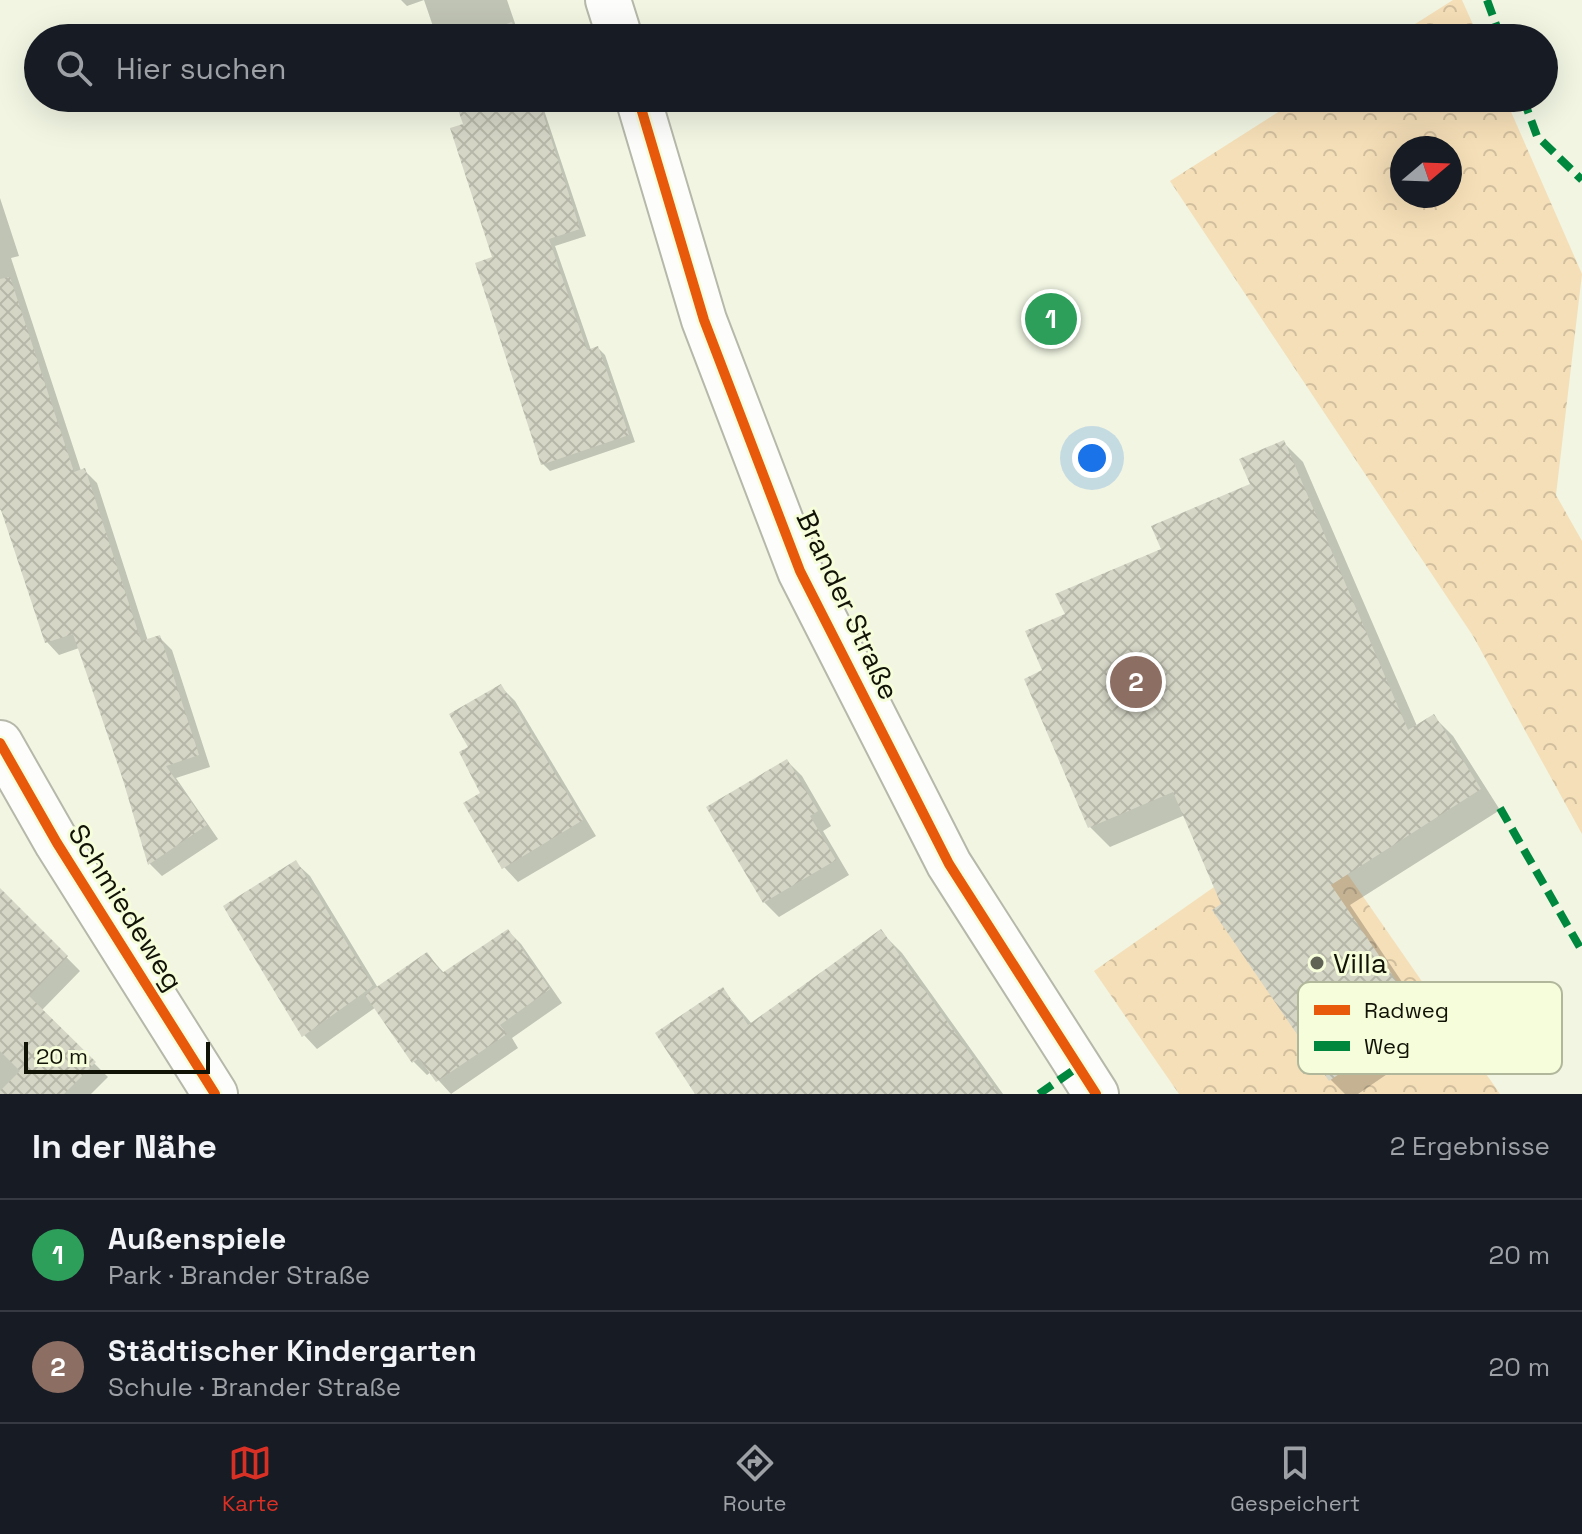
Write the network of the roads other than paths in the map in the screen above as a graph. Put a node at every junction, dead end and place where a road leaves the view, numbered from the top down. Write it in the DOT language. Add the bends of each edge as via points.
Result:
graph roads {
  1 [pos="608,0"];
  2 [pos="616,24"];
  3 [pos="642,112"];
  4 [pos="0,743"];
  5 [pos="211,1092"];
  6 [pos="1096,1094"];
  1 -- 2 [label="street"];
  3 -- 6 [label="street, Brander Straße" via="704,320 800,571 949,864"];
  4 -- 5 [label="street, Schmiedeweg"];
}
